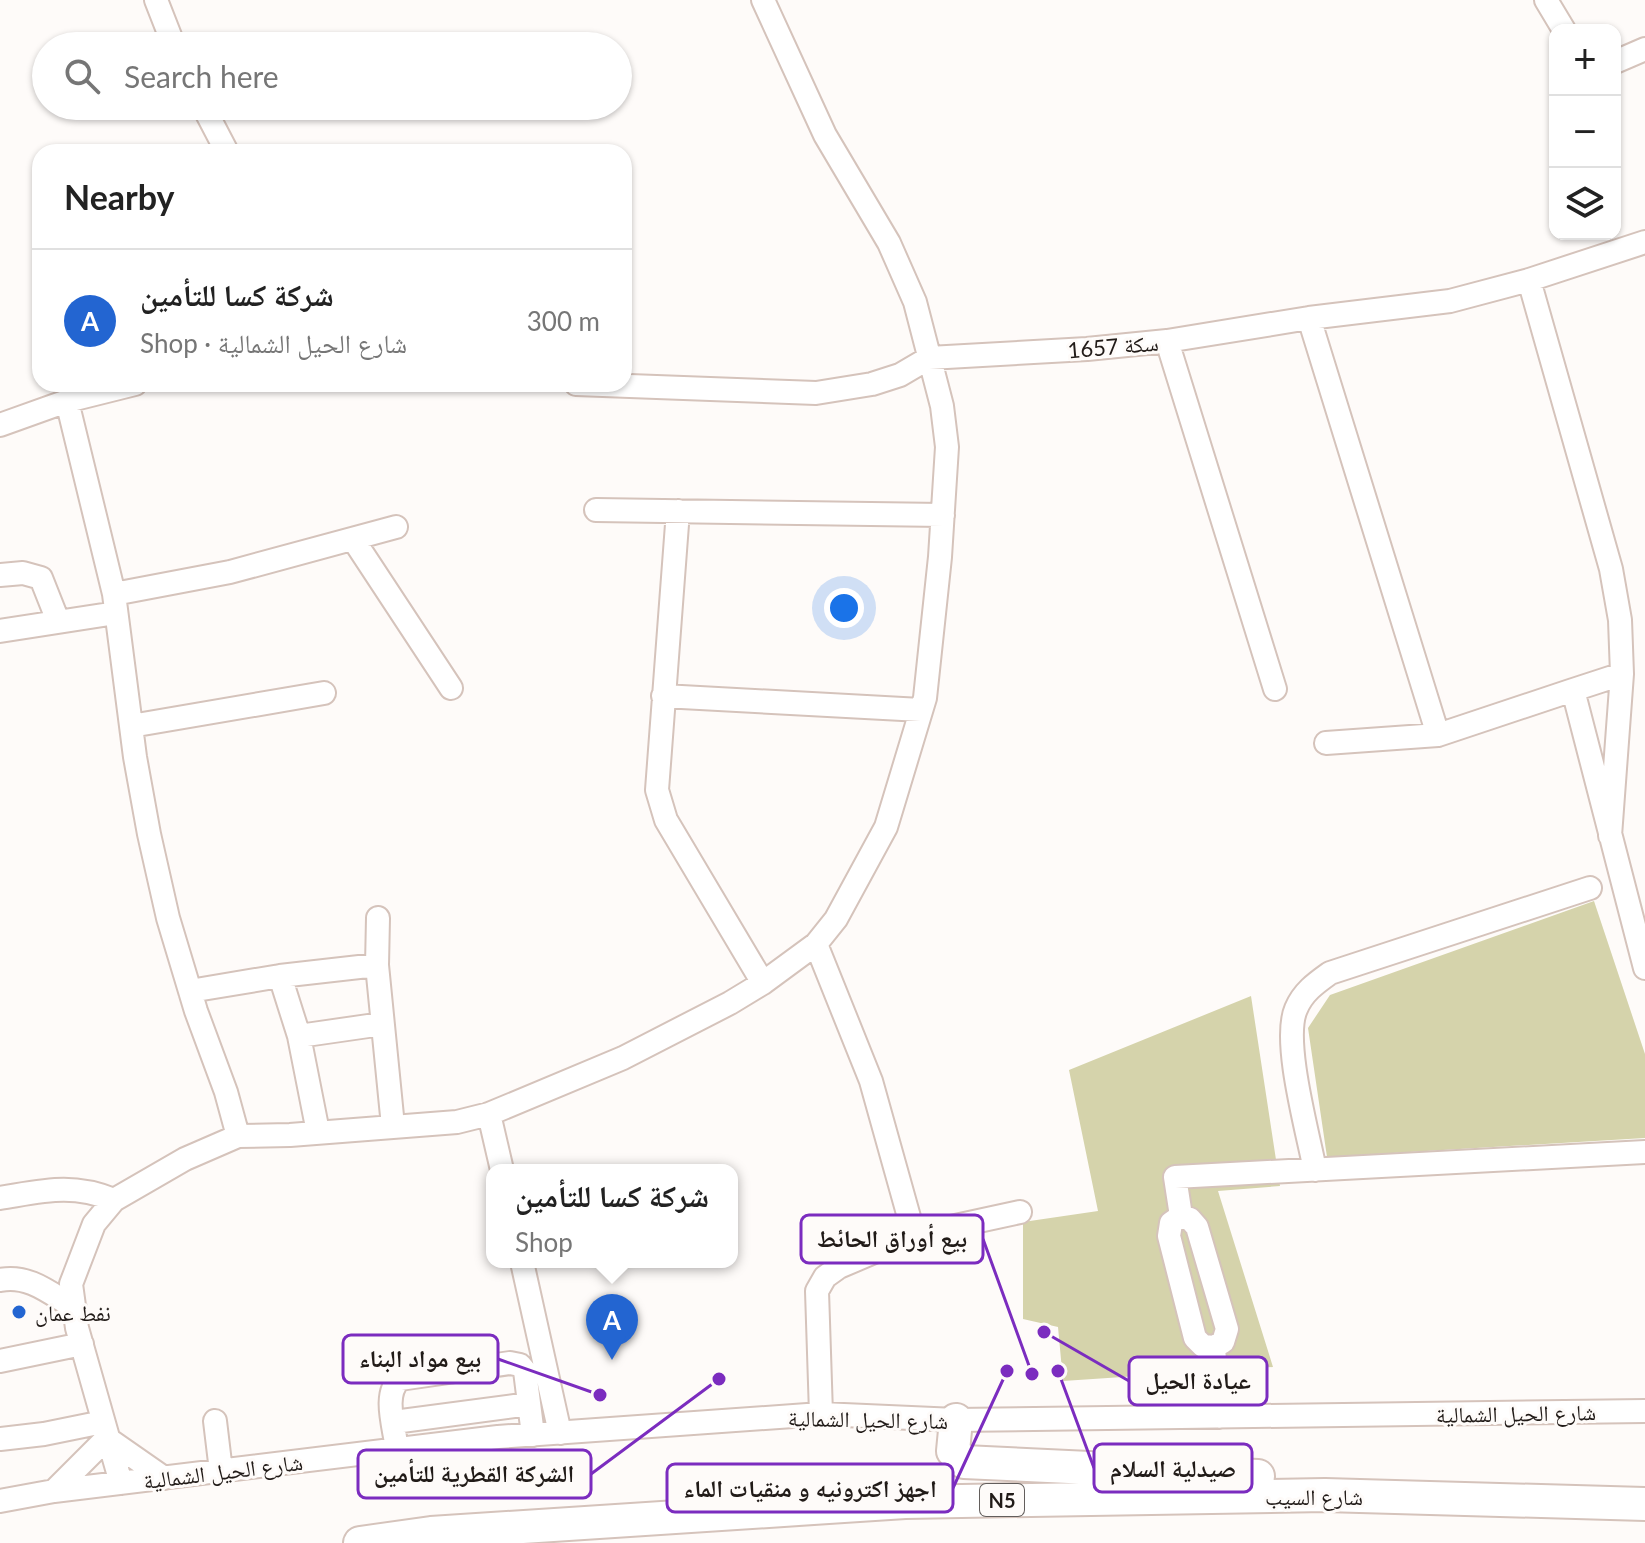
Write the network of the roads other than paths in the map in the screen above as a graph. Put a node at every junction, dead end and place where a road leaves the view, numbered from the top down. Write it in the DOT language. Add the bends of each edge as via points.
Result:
graph roads {
  1 [pos="156,0"];
  2 [pos="763,0"];
  3 [pos="1546,0"];
  4 [pos="1560,24"];
  5 [pos="169,32"];
  6 [pos="1645,49"];
  7 [pos="1621,59"];
  8 [pos="210,120"];
  9 [pos="223,144"];
  10 [pos="1645,242"];
  11 [pos="1529,280"];
  12 [pos="1309,318"];
  13 [pos="1167,341"];
  14 [pos="929,358"];
  15 [pos="632,386"];
  16 [pos="103,392"];
  17 [pos="67,401"];
  18 [pos="0,425"];
  19 [pos="596,510"];
  20 [pos="678,511"];
  21 [pos="943,515"];
  22 [pos="396,527"];
  23 [pos="353,539"];
  24 [pos="0,575"];
  25 [pos="115,604"];
  26 [pos="58,621"];
  27 [pos="0,631"];
  28 [pos="1622,674"];
  29 [pos="451,688"];
  30 [pos="1275,689"];
  31 [pos="1573,690"];
  32 [pos="324,693"];
  33 [pos="663,696"];
  34 [pos="921,710"];
  35 [pos="131,726"];
  36 [pos="1438,735"];
  37 [pos="1326,743"];
  38 [pos="1610,836"];
  39 [pos="1590,888"];
  40 [pos="378,918"];
  41 [pos="816,944"];
  42 [pos="377,965"];
  43 [pos="1645,968"];
  44 [pos="280,976"];
  45 [pos="763,983"];
  46 [pos="190,991"];
  47 [pos="382,1024"];
  48 [pos="299,1036"];
  49 [pos="489,1114"];
  50 [pos="393,1126"];
  51 [pos="318,1132"];
  52 [pos="238,1136"];
  53 [pos="1645,1152"];
  54 [pos="501,1164"];
  55 [pos="1315,1170"];
  56 [pos="0,1198"];
  57 [pos="114,1200"];
  58 [pos="1020,1212"];
  59 [pos="1181,1216"];
  60 [pos="914,1235"];
  61 [pos="523,1268"];
  62 [pos="0,1280"];
  63 [pos="75,1308"];
  64 [pos="82,1344"];
  65 [pos="1214,1347"];
  66 [pos="0,1361"];
  67 [pos="529,1404"];
  68 [pos="1645,1411"];
  69 [pos="821,1414"];
  70 [pos="1219,1417"];
  71 [pos="956,1420"];
  72 [pos="215,1421"];
  73 [pos="394,1422"];
  74 [pos="105,1430"];
  75 [pos="560,1433"];
  76 [pos="533,1435"];
  77 [pos="0,1439"];
  78 [pos="397,1450"];
  79 [pos="221,1471"];
  80 [pos="164,1478"];
  81 [pos="114,1484"];
  82 [pos="54,1491"];
  83 [pos="1645,1491"];
  84 [pos="0,1501"];
  85 [pos="1645,1504"];
  86 [pos="360,1543"];
  1 -- 5 [label="street"];
  2 -- 14 [label="street" via="825,135 889,243 915,302"];
  3 -- 4 [label="street"];
  6 -- 7 [label="street"];
  8 -- 9 [label="street"];
  10 -- 11 [label="street, سكة 1657"];
  11 -- 12 [label="street, سكة 1657" via="1450,301"];
  11 -- 28 [label="street" via="1611,569"];
  12 -- 13 [label="street, سكة 1657"];
  12 -- 36 [label="street"];
  13 -- 14 [label="street, سكة 1657"];
  13 -- 30 [label="street"];
  14 -- 15 [label="street, سكة 1657" via="872,384 816,393"];
  14 -- 21 [label="street" via="947,447"];
  16 -- 17 [label="street"];
  17 -- 18 [label="street"];
  17 -- 25 [label="street"];
  19 -- 20 [label="street"];
  20 -- 21 [label="street"];
  20 -- 33 [label="street"];
  21 -- 34 [label="street"];
  22 -- 23 [label="street"];
  23 -- 25 [label="street"];
  23 -- 29 [label="street"];
  24 -- 26 [label="street" via="41,578"];
  25 -- 26 [label="street"];
  25 -- 35 [label="street"];
  26 -- 27 [label="street"];
  28 -- 31 [label="street"];
  28 -- 38 [label="street"];
  31 -- 36 [label="street"];
  31 -- 38 [label="street"];
  32 -- 35 [label="street"];
  33 -- 34 [label="street"];
  33 -- 45 [label="street" via="657,790 666,820"];
  34 -- 41 [label="street" via="886,827 836,919"];
  35 -- 46 [label="street" via="149,834"];
  36 -- 37 [label="street"];
  38 -- 43 [label="street"];
  39 -- 55 [label="street" via="1330,973 1310,988 1295,1010 1291,1039"];
  40 -- 42 [label="street"];
  41 -- 45 [label="street"];
  41 -- 60 [label="street" via="871,1081"];
  42 -- 44 [label="street"];
  42 -- 47 [label="street"];
  44 -- 46 [label="street"];
  44 -- 48 [label="street"];
  45 -- 49 [label="street" via="623,1058"];
  46 -- 52 [label="street"];
  47 -- 48 [label="street"];
  47 -- 50 [label="street"];
  48 -- 51 [label="street"];
  49 -- 50 [label="street"];
  49 -- 54 [label="street"];
  50 -- 51 [label="street"];
  51 -- 52 [label="street"];
  52 -- 57 [label="street"];
  53 -- 55 [label="street"];
  55 -- 59 [label="street" via="1175,1177"];
  56 -- 57 [label="street" via="66,1188"];
  57 -- 63 [label="street" via="94,1224 71,1284"];
  58 -- 60 [label="street"];
  59 -- 65 [label="street" via="1197,1227 1227,1329 1223,1342"];
  59 -- 65 [label="street" via="1171,1223 1169,1236 1195,1338"];
  60 -- 69 [label="street" via="839,1267 817,1291"];
  61 -- 75 [label="street"];
  62 -- 63 [label="street" via="31,1282"];
  63 -- 64 [label="street"];
  64 -- 66 [label="street"];
  64 -- 74 [label="street"];
  65 -- 70 [label="street"];
  67 -- 73 [label="street"];
  67 -- 73 [label="street" via="525,1371 510,1363 400,1379 390,1395"];
  67 -- 76 [label="street"];
  68 -- 70 [label="street, شارع الحيل الشمالية"];
  69 -- 71 [label="street, شارع الحيل الشمالية"];
  69 -- 75 [label="street, شارع الحيل الشمالية"];
  70 -- 71 [label="street, شارع الحيل الشمالية"];
  71 -- 83 [label="highway" via="953,1451 964,1462"];
  72 -- 79 [label="street"];
  73 -- 78 [label="street"];
  74 -- 77 [label="street"];
  74 -- 80 [label="street"];
  74 -- 81 [label="street" via="115,1454"];
  74 -- 82 [label="street"];
  75 -- 76 [label="street, شارع الحيل الشمالية"];
  76 -- 78 [label="street, شارع الحيل الشمالية"];
  78 -- 79 [label="street, شارع الحيل الشمالية"];
  79 -- 80 [label="street, شارع الحيل الشمالية"];
  80 -- 81 [label="street, شارع الحيل الشمالية"];
  81 -- 82 [label="street, شارع الحيل الشمالية"];
  82 -- 84 [label="street, شارع الحيل الشمالية"];
  85 -- 86 [label="highway, شارع السيب / N5" via="1325,1495 905,1502 431,1533"];
}
